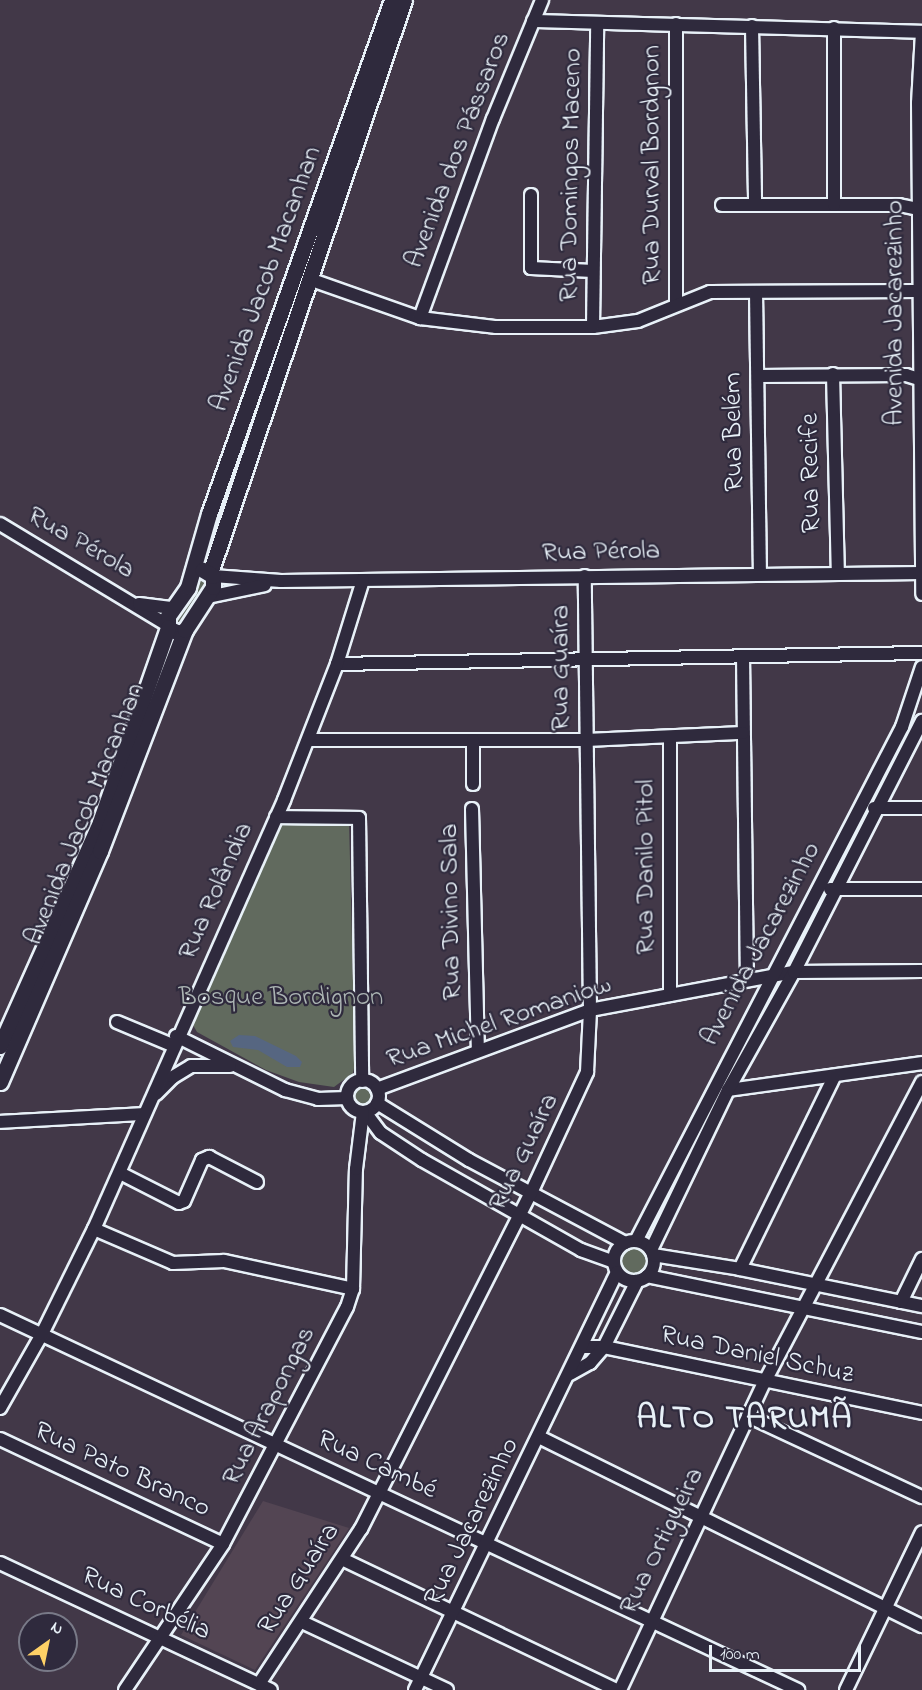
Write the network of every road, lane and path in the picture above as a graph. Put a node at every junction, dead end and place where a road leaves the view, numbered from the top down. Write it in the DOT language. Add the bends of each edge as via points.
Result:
graph roads {
  1 [pos="392,0"];
  2 [pos="404,0"];
  3 [pos="542,0"];
  4 [pos="533,21"];
  5 [pos="597,24"];
  6 [pos="676,24"];
  7 [pos="752,26"];
  8 [pos="834,28"];
  9 [pos="922,32"];
  10 [pos="531,195"];
  11 [pos="920,202"];
  12 [pos="722,205"];
  13 [pos="755,205"];
  14 [pos="834,205"];
  15 [pos="593,271"];
  16 [pos="309,279"];
  17 [pos="918,291"];
  18 [pos="756,292"];
  19 [pos="676,305"];
  20 [pos="420,318"];
  21 [pos="593,327"];
  22 [pos="921,373"];
  23 [pos="833,374"];
  24 [pos="758,376"];
  25 [pos="0,524"];
  26 [pos="760,572"];
  27 [pos="838,572"];
  28 [pos="922,573"];
  29 [pos="211,575"];
  30 [pos="191,576"];
  31 [pos="585,576"];
  32 [pos="363,580"];
  33 [pos="281,581"];
  34 [pos="922,594"];
  35 [pos="208,597"];
  36 [pos="138,604"];
  37 [pos="171,608"];
  38 [pos="167,626"];
  39 [pos="185,630"];
  40 [pos="922,653"];
  41 [pos="743,656"];
  42 [pos="585,660"];
  43 [pos="337,664"];
  44 [pos="922,667"];
  45 [pos="902,727"];
  46 [pos="921,728"];
  47 [pos="742,733"];
  48 [pos="670,738"];
  49 [pos="308,740"];
  50 [pos="473,740"];
  51 [pos="586,740"];
  52 [pos="473,784"];
  53 [pos="861,805"];
  54 [pos="922,808"];
  55 [pos="472,809"];
  56 [pos="879,809"];
  57 [pos="276,817"];
  58 [pos="817,888"];
  59 [pos="836,889"];
  60 [pos="922,889"];
  61 [pos="922,971"];
  62 [pos="794,972"];
  63 [pos="772,976"];
  64 [pos="747,980"];
  65 [pos="670,995"];
  66 [pos="590,1010"];
  67 [pos="117,1022"];
  68 [pos="174,1041"];
  69 [pos="0,1046"];
  70 [pos="478,1049"];
  71 [pos="922,1063"];
  72 [pos="234,1066"];
  73 [pos="834,1077"];
  74 [pos="362,1081"];
  75 [pos="922,1082"];
  76 [pos="0,1083"];
  77 [pos="377,1089"];
  78 [pos="728,1090"];
  79 [pos="347,1098"];
  80 [pos="150,1101"];
  81 [pos="378,1103"];
  82 [pos="364,1112"];
  83 [pos="144,1114"];
  84 [pos="0,1122"];
  85 [pos="120,1173"];
  86 [pos="257,1182"];
  87 [pos="530,1195"];
  88 [pos="519,1216"];
  89 [pos="94,1229"];
  90 [pos="631,1242"];
  91 [pos="652,1253"];
  92 [pos="922,1259"];
  93 [pos="615,1267"];
  94 [pos="740,1269"];
  95 [pos="642,1279"];
  96 [pos="815,1285"];
  97 [pos="353,1289"];
  98 [pos="901,1302"];
  99 [pos="922,1306"];
  100 [pos="804,1308"];
  101 [pos="0,1315"];
  102 [pos="922,1332"];
  103 [pos="42,1334"];
  104 [pos="582,1347"];
  105 [pos="604,1347"];
  106 [pos="570,1374"];
  107 [pos="764,1383"];
  108 [pos="0,1408"];
  109 [pos="922,1413"];
  110 [pos="748,1416"];
  111 [pos="539,1437"];
  112 [pos="0,1439"];
  113 [pos="276,1444"];
  114 [pos="381,1492"];
  115 [pos="922,1497"];
  116 [pos="702,1518"];
  117 [pos="922,1532"];
  118 [pos="486,1543"];
  119 [pos="223,1544"];
  120 [pos="342,1559"];
  121 [pos="0,1563"];
  122 [pos="885,1609"];
  123 [pos="454,1614"];
  124 [pos="302,1622"];
  125 [pos="649,1622"];
  126 [pos="922,1626"];
  127 [pos="160,1637"];
  128 [pos="422,1678"];
  129 [pos="259,1684"];
  130 [pos="125,1690"];
  131 [pos="271,1690"];
  132 [pos="415,1690"];
  133 [pos="447,1690"];
  134 [pos="619,1690"];
  135 [pos="798,1690"];
  136 [pos="846,1690"];
  1 -- 30 [label="main road, Avenida Jacob Macanhan" via="209,514"];
  2 -- 16 [label="main road, Avenida Jacob Macanhan"];
  3 -- 4 [label="street, Avenida dos Pássaros"];
  4 -- 5 [label="street"];
  4 -- 20 [label="street, Avenida dos Pássaros"];
  5 -- 6 [label="street"];
  5 -- 15 [label="street, Rua Domingos Maceno"];
  6 -- 7 [label="street"];
  6 -- 19 [label="street, Rua Durval Bordgnon"];
  7 -- 8 [label="street"];
  7 -- 13 [label="street"];
  8 -- 9 [label="street"];
  8 -- 14 [label="street"];
  9 -- 11 [label="street, Avenida Jacarezinho"];
  10 -- 15 [label="street" via="531,268"];
  11 -- 14 [label="street"];
  11 -- 17 [label="street, Avenida Jacarezinho"];
  12 -- 13 [label="street"];
  13 -- 14 [label="street"];
  15 -- 21 [label="street, Rua Domingos Maceno"];
  16 -- 20 [label="street"];
  16 -- 29 [label="main road, Avenida Jacob Macanhan"];
  17 -- 18 [label="street"];
  17 -- 22 [label="street, Avenida Jacarezinho"];
  18 -- 19 [label="street" via="710,292"];
  18 -- 24 [label="street, Rua Belém"];
  19 -- 21 [label="street" via="638,321"];
  20 -- 21 [label="street" via="496,327"];
  22 -- 23 [label="street"];
  22 -- 28 [label="street, Avenida Jacarezinho"];
  23 -- 24 [label="street"];
  23 -- 27 [label="street, Rua Recife"];
  24 -- 26 [label="street, Rua Belém"];
  25 -- 36 [label="street, Rua Pérola"];
  26 -- 27 [label="street, Rua Pérola"];
  26 -- 31 [label="street, Rua Pérola"];
  27 -- 28 [label="street, Rua Pérola"];
  28 -- 34 [label="street, Avenida Jacarezinho"];
  29 -- 30 [label="main road" via="201,570"];
  29 -- 33 [label="street, Rua Pérola"];
  29 -- 35 [label="main road, Avenida Jacob Macanhan"];
  30 -- 37 [label="main road, Avenida Jacob Macanhan" via="186,592"];
  31 -- 32 [label="street, Rua Pérola"];
  31 -- 42 [label="street, Rua Guaíra"];
  32 -- 33 [label="street, Rua Pérola"];
  32 -- 43 [label="street, Rua Rolândia"];
  33 -- 35 [label="street, Rua Pérola"];
  35 -- 39 [label="main road, Avenida Jacob Macanhan"];
  36 -- 37 [label="street, Rua Pérola"];
  36 -- 38 [label="street, Rua Pérola"];
  37 -- 38 [label="main road, Avenida Jacob Macanhan"];
  38 -- 39 [label="main road" via="179,633"];
  38 -- 69 [label="main road, Avenida Jacob Macanhan" via="100,822"];
  39 -- 76 [label="main road, Avenida Jacob Macanhan" via="100,852"];
  40 -- 41 [label="street"];
  41 -- 42 [label="street"];
  41 -- 47 [label="street"];
  42 -- 43 [label="street"];
  42 -- 51 [label="street, Rua Guaíra"];
  43 -- 49 [label="street, Rua Rolândia"];
  44 -- 45 [label="street, Avenida Jacarezinho"];
  45 -- 46 [label="street"];
  45 -- 53 [label="street, Avenida Jacarezinho"];
  46 -- 56 [label="street, Avenida Jacarezinho"];
  47 -- 48 [label="street"];
  47 -- 64 [label="street"];
  48 -- 51 [label="street"];
  48 -- 65 [label="street, Rua Danilo Pitol"];
  49 -- 50 [label="street"];
  49 -- 57 [label="street, Rua Rolândia"];
  50 -- 51 [label="street"];
  50 -- 52 [label="street"];
  51 -- 66 [label="street, Rua Guaíra"];
  53 -- 56 [label="street"];
  53 -- 58 [label="street, Avenida Jacarezinho"];
  54 -- 56 [label="street"];
  55 -- 70 [label="street, Rua Divino Sala"];
  56 -- 59 [label="street, Avenida Jacarezinho"];
  57 -- 68 [label="street, Rua Rolândia"];
  57 -- 74 [label="street" via="359,818"];
  58 -- 59 [label="street"];
  58 -- 63 [label="street, Avenida Jacarezinho"];
  59 -- 60 [label="street"];
  59 -- 62 [label="street, Avenida Jacarezinho"];
  61 -- 62 [label="street, Rua Michel Romaniow"];
  62 -- 63 [label="street, Rua Michel Romaniow"];
  62 -- 78 [label="street, Avenida Jacarezinho"];
  63 -- 64 [label="street, Rua Michel Romaniow"];
  63 -- 90 [label="street, Avenida Jacarezinho"];
  64 -- 65 [label="street, Rua Michel Romaniow"];
  65 -- 66 [label="street, Rua Michel Romaniow"];
  66 -- 70 [label="street, Rua Michel Romaniow"];
  66 -- 87 [label="street, Rua Guaíra" via="585,1080"];
  67 -- 68 [label="street"];
  68 -- 72 [label="street"];
  68 -- 80 [label="street, Rua Rolândia"];
  70 -- 77 [label="street, Rua Michel Romaniow"];
  71 -- 73 [label="street"];
  72 -- 79 [label="street" via="285,1090 318,1100"];
  72 -- 80 [label="street" via="191,1066 173,1077"];
  73 -- 78 [label="street"];
  73 -- 94 [label="street"];
  74 -- 77 [label="street"];
  74 -- 79 [label="street" via="351,1086"];
  75 -- 96 [label="street, Rua Ortigueira"];
  77 -- 81 [label="street"];
  78 -- 91 [label="street, Avenida Jacarezinho"];
  79 -- 82 [label="street" via="354,1109"];
  80 -- 83 [label="street, Rua Rolândia"];
  81 -- 82 [label="street"];
  81 -- 87 [label="street"];
  82 -- 88 [label="street" via="371,1124 398,1144"];
  82 -- 97 [label="street, Rua Arapongas" via="356,1169"];
  83 -- 84 [label="street"];
  83 -- 85 [label="street, Rua Rolândia"];
  85 -- 86 [label="street" via="179,1203 184,1201 202,1160 209,1158"];
  85 -- 89 [label="street, Rua Rolândia"];
  87 -- 88 [label="street, Rua Guaíra"];
  87 -- 90 [label="street"];
  88 -- 93 [label="street"];
  88 -- 114 [label="street, Rua Guaíra"];
  89 -- 97 [label="street" via="173,1263 224,1261"];
  89 -- 103 [label="street, Rua Rolândia"];
  90 -- 91 [label="street"];
  90 -- 93 [label="street" via="617,1250"];
  91 -- 94 [label="street"];
  91 -- 95 [label="street" via="653,1267"];
  92 -- 98 [label="street"];
  93 -- 95 [label="street" via="625,1280"];
  93 -- 104 [label="street, Rua Jacarezinho"];
  94 -- 96 [label="street"];
  95 -- 100 [label="street"];
  95 -- 105 [label="street"];
  96 -- 98 [label="street"];
  96 -- 100 [label="street, Rua Ortigueira"];
  97 -- 113 [label="street, Rua Arapongas"];
  98 -- 99 [label="street"];
  100 -- 102 [label="street"];
  100 -- 107 [label="street, Rua Ortigueira"];
  101 -- 103 [label="street, Rua Cambé"];
  103 -- 108 [label="street, Rua Rolândia"];
  103 -- 113 [label="street, Rua Cambé"];
  104 -- 105 [label="street, Rua Daniel Schuz"];
  104 -- 106 [label="street, Rua Jacarezinho"];
  105 -- 106 [label="street" via="590,1363"];
  105 -- 107 [label="street, Rua Daniel Schuz"];
  106 -- 111 [label="street, Rua Jacarezinho"];
  107 -- 109 [label="street, Rua Daniel Schuz"];
  107 -- 110 [label="street, Rua Ortigueira"];
  110 -- 115 [label="street"];
  110 -- 116 [label="street, Rua Ortigueira"];
  111 -- 116 [label="street"];
  111 -- 118 [label="street, Rua Jacarezinho"];
  112 -- 119 [label="street, Rua Pato Branco"];
  113 -- 114 [label="street, Rua Cambé"];
  113 -- 119 [label="street, Rua Arapongas"];
  114 -- 118 [label="street, Rua Cambé"];
  114 -- 120 [label="street, Rua Guaíra"];
  116 -- 122 [label="street"];
  116 -- 125 [label="street, Rua Ortigueira"];
  117 -- 122 [label="street"];
  118 -- 123 [label="street, Rua Jacarezinho"];
  118 -- 125 [label="street, Rua Cambé"];
  119 -- 127 [label="street, Rua Arapongas"];
  120 -- 123 [label="street"];
  120 -- 124 [label="street, Rua Guaíra"];
  121 -- 127 [label="street, Rua Corbélia"];
  122 -- 126 [label="street"];
  122 -- 136 [label="street"];
  123 -- 128 [label="street, Rua Jacarezinho"];
  123 -- 134 [label="street"];
  124 -- 128 [label="street"];
  124 -- 129 [label="street, Rua Guaíra"];
  125 -- 134 [label="street, Rua Ortigueira"];
  125 -- 135 [label="street, Rua Cambé"];
  127 -- 129 [label="street, Rua Corbélia"];
  127 -- 130 [label="street, Rua Arapongas"];
  128 -- 132 [label="street, Rua Jacarezinho"];
  128 -- 133 [label="street"];
  129 -- 131 [label="street, Rua Corbélia"];
}
